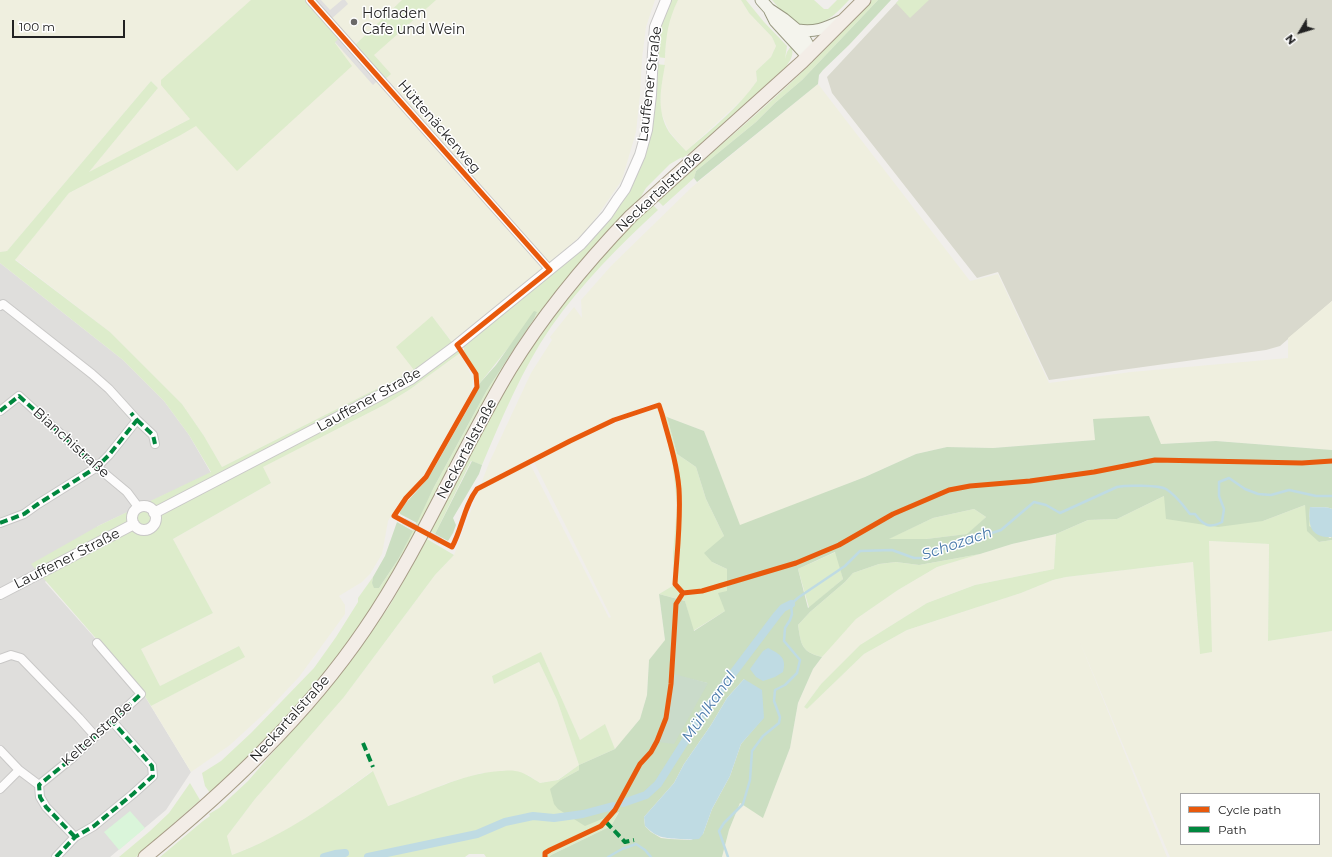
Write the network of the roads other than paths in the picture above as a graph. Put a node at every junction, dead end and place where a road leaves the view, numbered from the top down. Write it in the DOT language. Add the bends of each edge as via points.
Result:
graph roads {
  1 [pos="310,0"];
  2 [pos="666,0"];
  3 [pos="761,0"];
  4 [pos="864,0"];
  5 [pos="769,9"];
  6 [pos="845,19"];
  7 [pos="798,30"];
  8 [pos="808,57"];
  9 [pos="550,270"];
  10 [pos="0,306"];
  11 [pos="0,411"];
  12 [pos="137,420"];
  13 [pos="155,444"];
  14 [pos="97,467"];
  15 [pos="139,508"];
  16 [pos="154,513"];
  17 [pos="0,523"];
  18 [pos="134,524"];
  19 [pos="0,594"];
  20 [pos="97,643"];
  21 [pos="0,659"];
  22 [pos="112,721"];
  23 [pos="95,736"];
  24 [pos="0,750"];
  25 [pos="19,770"];
  26 [pos="39,785"];
  27 [pos="0,789"];
  28 [pos="75,837"];
  29 [pos="56,857"];
  30 [pos="145,857"];
  1 -- 9 [label="street, Hüttenäckerweg"];
  2 -- 9 [label="street, Lauffener Straße" via="656,27 647,130 640,155 625,189 607,215 581,244"];
  3 -- 5 [label="main road"];
  4 -- 6 [label="main road, Neckartalstraße"];
  5 -- 7 [label="main road"];
  5 -- 8 [label="main road" via="775,21"];
  6 -- 7 [label="main road" via="815,31"];
  6 -- 8 [label="main road, Neckartalstraße"];
  7 -- 8 [label="main road" via="807,43"];
  8 -- 30 [label="main road, Neckartalstraße" via="631,216 574,279 511,368 399,574 360,635 280,733 212,800"];
  9 -- 16 [label="street, Lauffener Straße" via="411,379"];
  10 -- 12 [label="street" via="3,304 92,374"];
  11 -- 14 [label="street, Bianchistraße" via="19,396"];
  12 -- 13 [label="street" via="153,435"];
  12 -- 14 [label="street" via="110,455"];
  14 -- 15 [label="street, Bianchistraße" via="127,492"];
  14 -- 17 [label="street" via="24,514"];
  15 -- 16 [label="street" via="148,507"];
  15 -- 18 [label="street, Lauffener Straße" via="133,515"];
  16 -- 18 [label="street, Lauffener Straße" via="155,522 149,529 141,530"];
  18 -- 19 [label="street, Lauffener Straße"];
  20 -- 22 [label="street, Keltenstraße" via="141,694"];
  21 -- 23 [label="street" via="12,655 21,658"];
  22 -- 23 [label="street, Keltenstraße"];
  22 -- 28 [label="street" via="152,766 153,776 94,826"];
  23 -- 26 [label="street, Keltenstraße"];
  24 -- 25 [label="street"];
  25 -- 26 [label="street"];
  25 -- 27 [label="street"];
  26 -- 28 [label="street" via="40,797 46,807"];
  28 -- 29 [label="street"];
}
